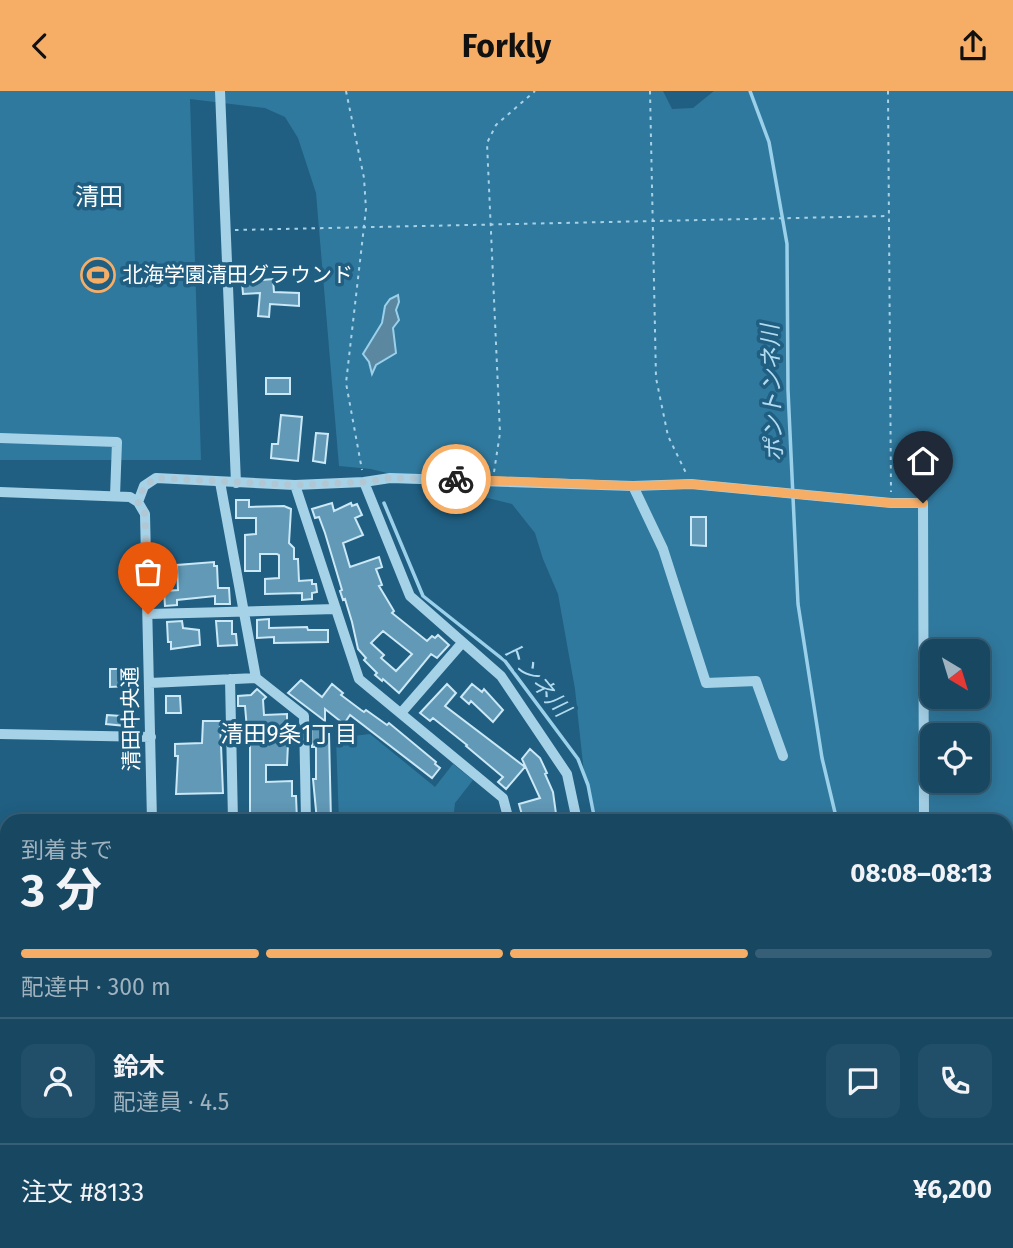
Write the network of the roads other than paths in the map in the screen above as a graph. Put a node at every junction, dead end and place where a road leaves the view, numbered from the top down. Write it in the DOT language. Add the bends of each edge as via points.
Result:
graph roads {
  1 [pos="220,91"];
  2 [pos="0,438"];
  3 [pos="220,482"];
  4 [pos="364,482"];
  5 [pos="236,483"];
  6 [pos="295,485"];
  7 [pos="633,486"];
  8 [pos="0,492"];
  9 [pos="115,496"];
  10 [pos="134,500"];
  11 [pos="335,609"];
  12 [pos="245,612"];
  13 [pos="148,614"];
  14 [pos="462,643"];
  15 [pos="256,678"];
  16 [pos="230,679"];
  17 [pos="150,683"];
  18 [pos="401,713"];
  19 [pos="0,734"];
  20 [pos="151,737"];
  21 [pos="783,756"];
  22 [pos="152,814"];
  23 [pos="233,814"];
  24 [pos="306,814"];
  25 [pos="507,814"];
  26 [pos="576,814"];
  27 [pos="924,814"];
  1 -- 5 [label="street"];
  2 -- 9 [label="street" via="117,442"];
  3 -- 5 [label="street"];
  3 -- 10 [label="street" via="156,478"];
  3 -- 12 [label="street"];
  4 -- 6 [label="street"];
  4 -- 7 [label="street" via="390,478"];
  4 -- 14 [label="street" via="410,596"];
  5 -- 6 [label="street"];
  6 -- 11 [label="street"];
  7 -- 21 [label="street" via="663,549 706,683 756,681"];
  7 -- 27 [label="street" via="691,484 923,503"];
  8 -- 9 [label="street"];
  9 -- 10 [label="street"];
  10 -- 13 [label="street, 清田中央通" via="145,514"];
  11 -- 12 [label="street"];
  11 -- 18 [label="street" via="359,679"];
  12 -- 13 [label="street"];
  12 -- 15 [label="street"];
  13 -- 17 [label="street, 清田中央通"];
  14 -- 18 [label="street"];
  14 -- 26 [label="street" via="502,676 567,774"];
  15 -- 16 [label="street"];
  15 -- 24 [label="street" via="304,716"];
  16 -- 17 [label="street"];
  16 -- 23 [label="street"];
  17 -- 20 [label="street, 清田中央通"];
  18 -- 25 [label="street" via="503,798"];
  19 -- 20 [label="street"];
  20 -- 22 [label="street, 清田中央通"];
}
